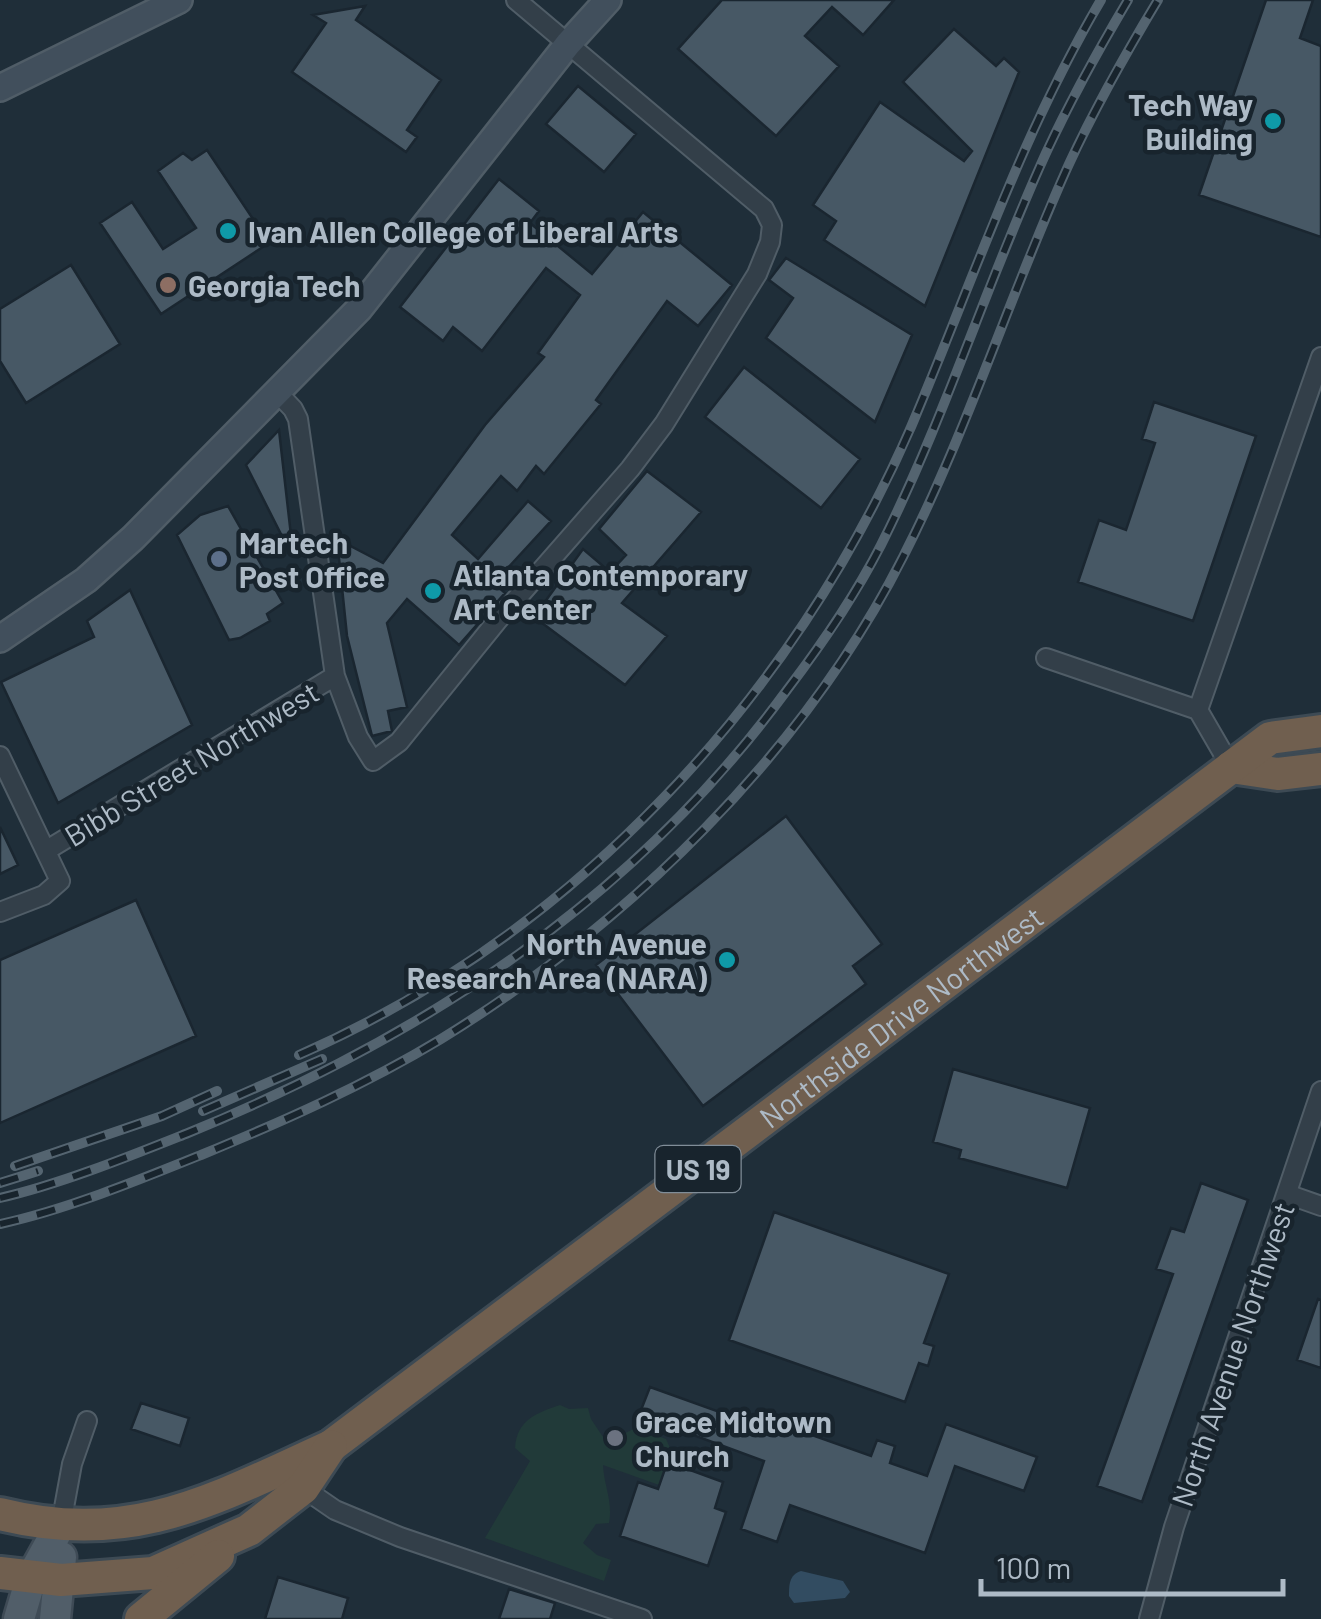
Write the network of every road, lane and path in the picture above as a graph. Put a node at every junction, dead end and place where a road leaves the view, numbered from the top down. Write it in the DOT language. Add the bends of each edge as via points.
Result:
graph roads {
  1 [pos="178,0"];
  2 [pos="516,0"];
  3 [pos="608,0"];
  4 [pos="568,44"];
  5 [pos="0,88"];
  6 [pos="1321,357"];
  7 [pos="276,391"];
  8 [pos="0,639"];
  9 [pos="1046,658"];
  10 [pos="335,676"];
  11 [pos="1198,710"];
  12 [pos="1321,731"];
  13 [pos="0,756"];
  14 [pos="1231,767"];
  15 [pos="1321,769"];
  16 [pos="47,850"];
  17 [pos="0,912"];
  18 [pos="1321,1091"];
  19 [pos="1287,1194"];
  20 [pos="1321,1206"];
  21 [pos="87,1421"];
  22 [pos="331,1446"];
  23 [pos="303,1488"];
  24 [pos="0,1514"];
  25 [pos="60,1524"];
  26 [pos="249,1530"];
  27 [pos="30,1577"];
  28 [pos="19,1619"];
  29 [pos="55,1619"];
  30 [pos="140,1619"];
  31 [pos="642,1619"];
  32 [pos="1149,1619"];
  1 -- 5 [label="main road"];
  2 -- 4 [label="street"];
  3 -- 4 [label="main road"];
  4 -- 7 [label="main road" via="358,309"];
  4 -- 10 [label="street" via="764,209 772,225 770,242 695,376 630,469 399,742 373,760"];
  6 -- 11 [label="street"];
  7 -- 8 [label="main road" via="86,580"];
  7 -- 10 [label="street" via="298,419"];
  9 -- 11 [label="street"];
  10 -- 16 [label="street, Bibb Street Northwest"];
  11 -- 14 [label="street"];
  12 -- 14 [label="highway, Northside Drive Northwest" via="1270,738"];
  13 -- 16 [label="street"];
  14 -- 15 [label="highway" via="1278,774"];
  14 -- 22 [label="highway, Northside Drive Northwest / US 19"];
  16 -- 17 [label="street" via="60,880 44,895"];
  18 -- 19 [label="street, North Avenue Northwest"];
  19 -- 20 [label="street"];
  19 -- 32 [label="street, North Avenue Northwest"];
  21 -- 25 [label="street"];
  22 -- 23 [label="highway, Northside Drive Northwest / US 19"];
  22 -- 25 [label="highway, Northside Drive Northwest / US 19" via="175,1514"];
  23 -- 26 [label="highway, Northside Drive Northwest / US 19"];
  23 -- 31 [label="street" via="335,1510 400,1537"];
  24 -- 25 [label="highway, Northside Drive Northwest / US 19"];
  25 -- 27 [label="main road"];
  26 -- 27 [label="highway, Northside Drive Northwest / US 19" via="152,1572"];
  26 -- 30 [label="highway"];
  27 -- 28 [label="main road"];
  27 -- 29 [label="main road"];
}
